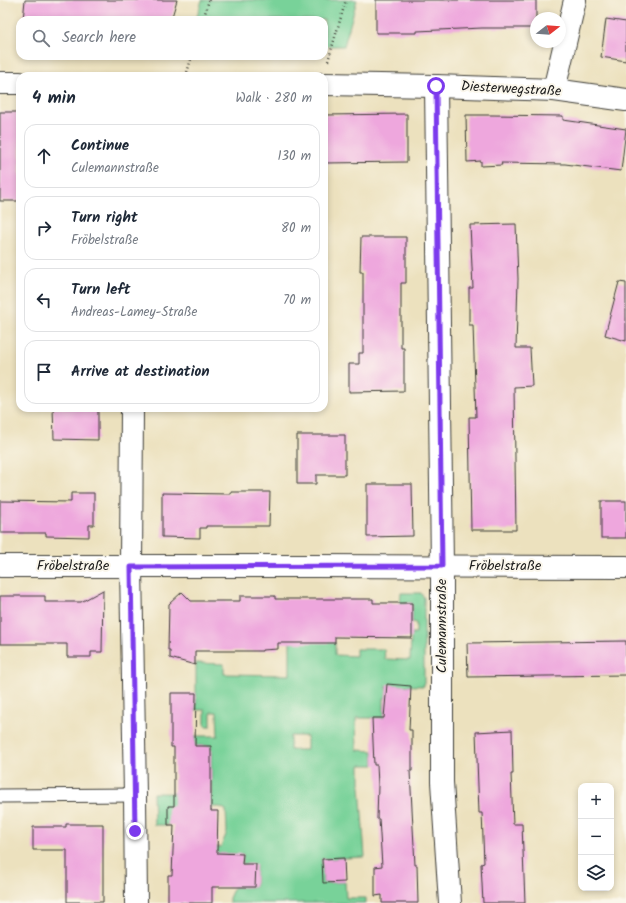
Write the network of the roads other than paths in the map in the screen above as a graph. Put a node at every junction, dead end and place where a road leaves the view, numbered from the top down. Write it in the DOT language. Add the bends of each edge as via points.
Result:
graph roads {
  1 [pos="575,0"];
  2 [pos="328,74"];
  3 [pos="0,83"];
  4 [pos="16,83"];
  5 [pos="436,86"];
  6 [pos="554,90"];
  7 [pos="626,100"];
  8 [pos="132,412"];
  9 [pos="0,566"];
  10 [pos="442,566"];
  11 [pos="131,567"];
  12 [pos="626,567"];
  13 [pos="135,795"];
  14 [pos="0,796"];
  15 [pos="136,903"];
  16 [pos="450,903"];
  1 -- 6 [label="street"];
  2 -- 5 [label="street, Diesterwegstraße"];
  3 -- 4 [label="street"];
  5 -- 6 [label="street, Diesterwegstraße"];
  5 -- 10 [label="street, Culemannstraße"];
  6 -- 7 [label="street, Diesterwegstraße"];
  8 -- 11 [label="street"];
  9 -- 11 [label="street, Fröbelstraße"];
  10 -- 11 [label="street, Fröbelstraße"];
  10 -- 12 [label="street, Fröbelstraße"];
  10 -- 16 [label="street, Culemannstraße" via="442,782"];
  11 -- 13 [label="street"];
  13 -- 14 [label="lane"];
  13 -- 15 [label="street"];
}
